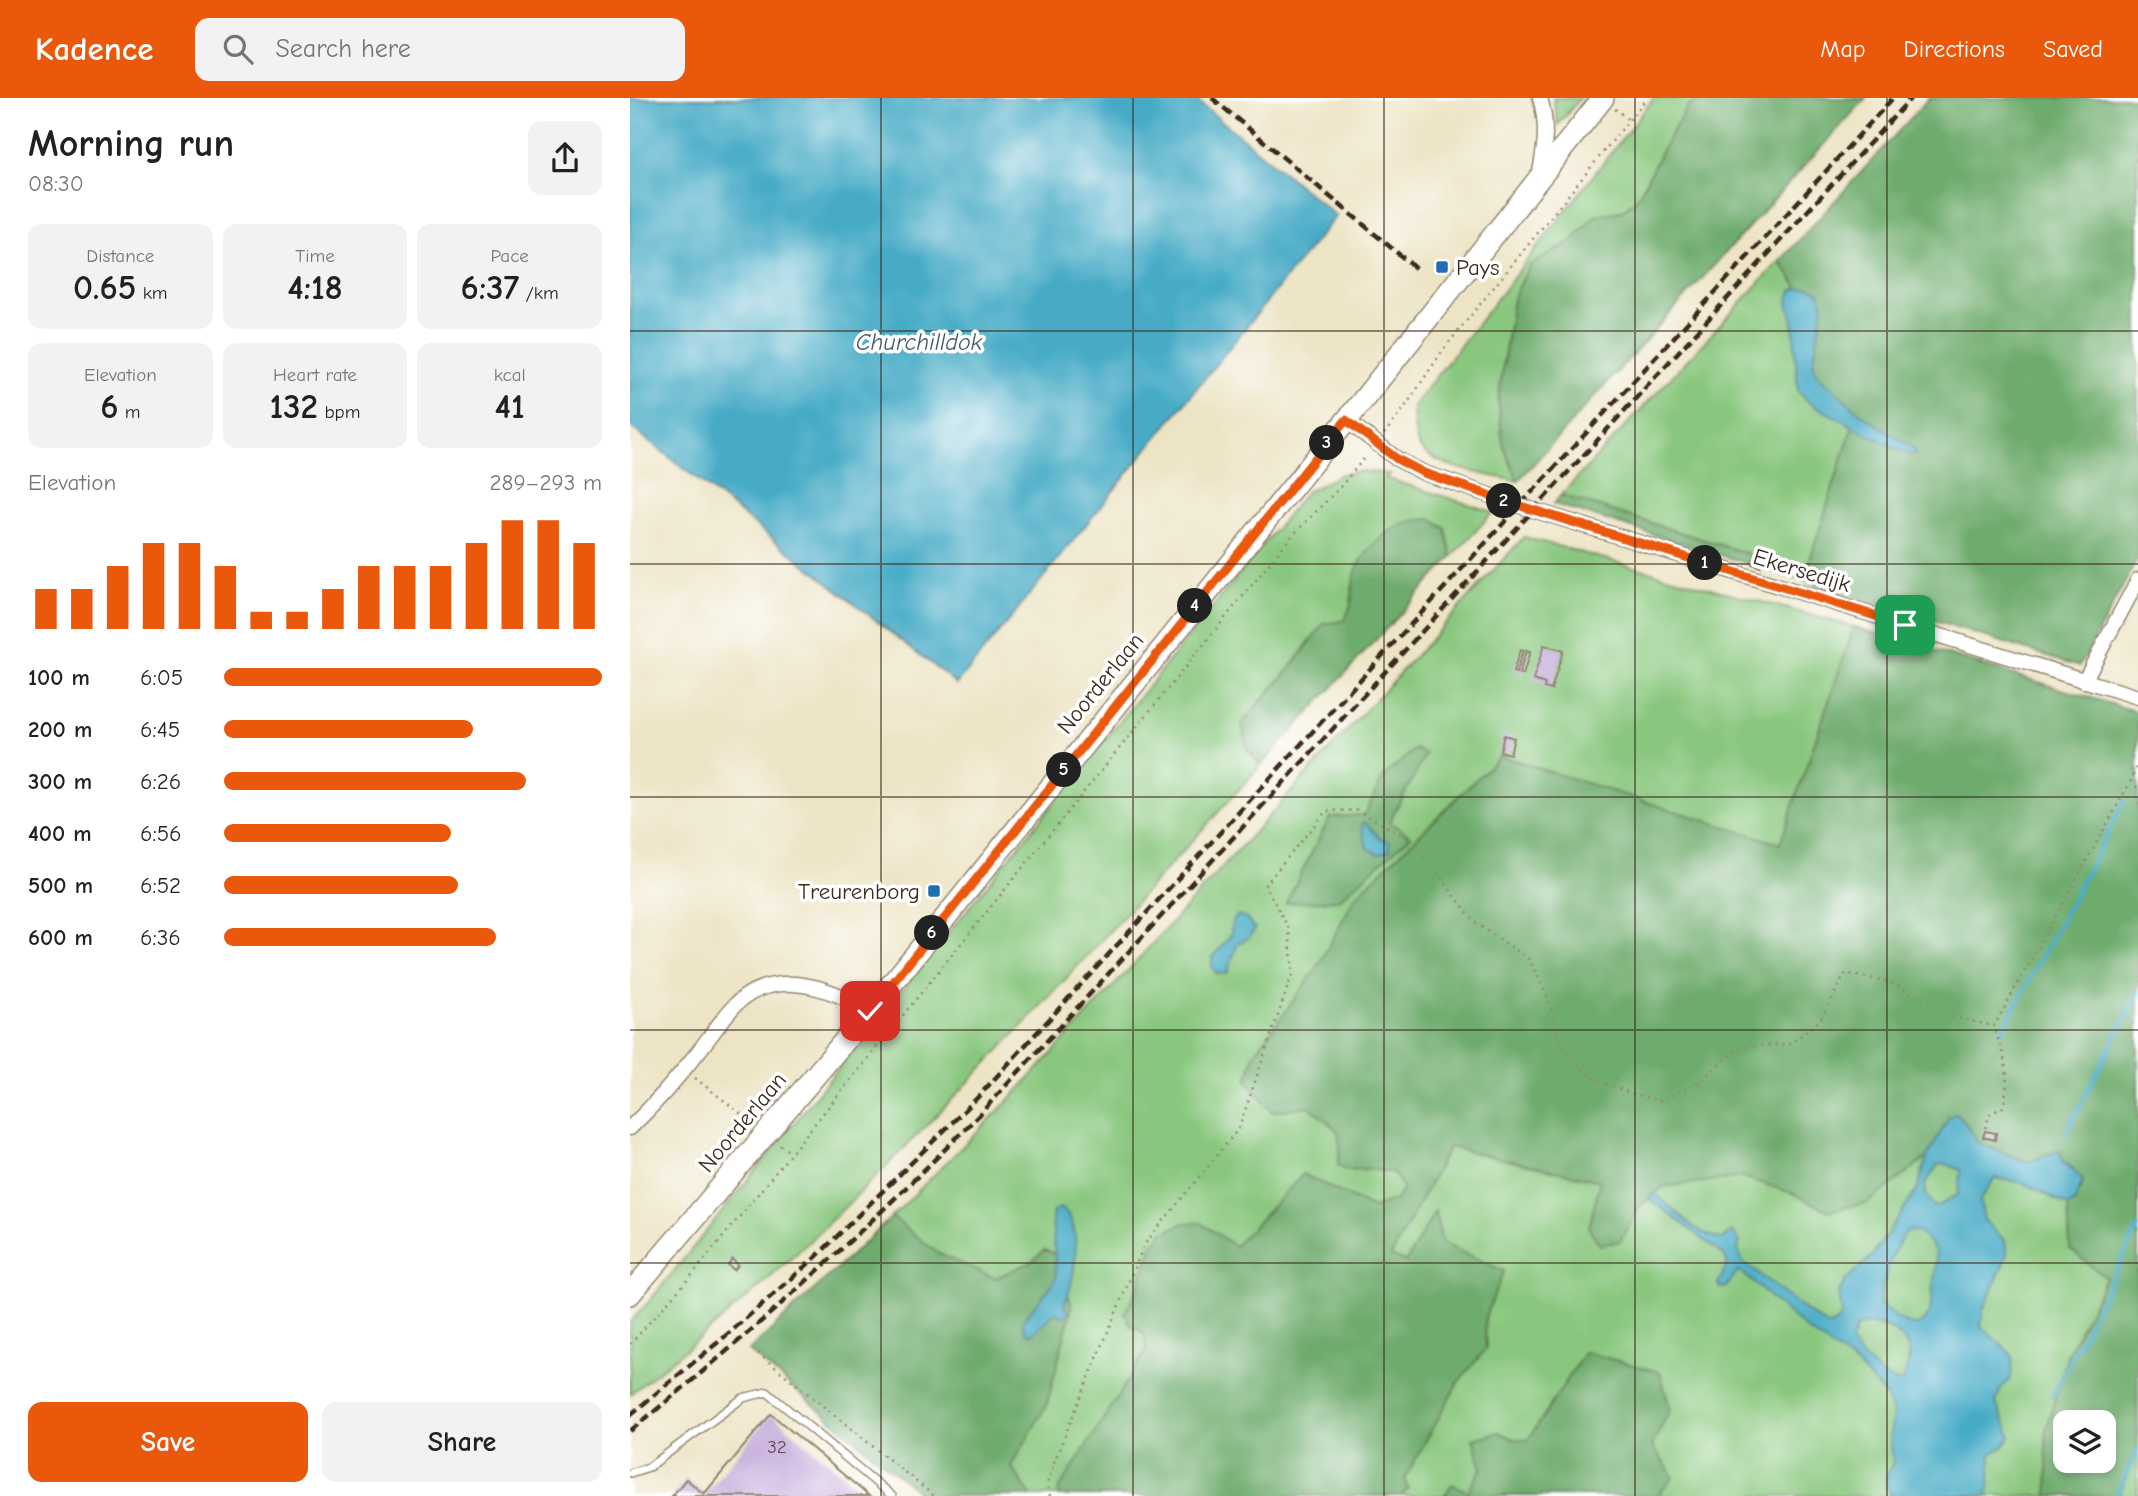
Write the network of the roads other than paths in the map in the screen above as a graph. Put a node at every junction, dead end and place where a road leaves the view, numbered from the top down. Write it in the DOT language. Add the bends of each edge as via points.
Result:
graph roads {
  1 [pos="1540,98"];
  2 [pos="1603,98"];
  3 [pos="1540,176"];
  4 [pos="1346,420"];
  5 [pos="2138,580"];
  6 [pos="2084,681"];
  7 [pos="2138,697"];
  8 [pos="870,1011"];
  9 [pos="630,1128"];
  10 [pos="630,1294"];
  11 [pos="630,1473"];
  12 [pos="892,1496"];
  1 -- 3 [label="street" via="1546,141"];
  2 -- 3 [label="main road, Noorderlaan"];
  3 -- 4 [label="main road, Noorderlaan"];
  4 -- 6 [label="street, Ekersedijk" via="1397,459 1424,473"];
  4 -- 8 [label="main road, Noorderlaan"];
  5 -- 6 [label="street"];
  6 -- 7 [label="street, Ekersedijk"];
  8 -- 9 [label="street" via="835,994 796,983 767,986 750,994"];
  8 -- 10 [label="main road, Noorderlaan"];
  11 -- 12 [label="lane" via="649,1467 743,1398 767,1392"];
}
